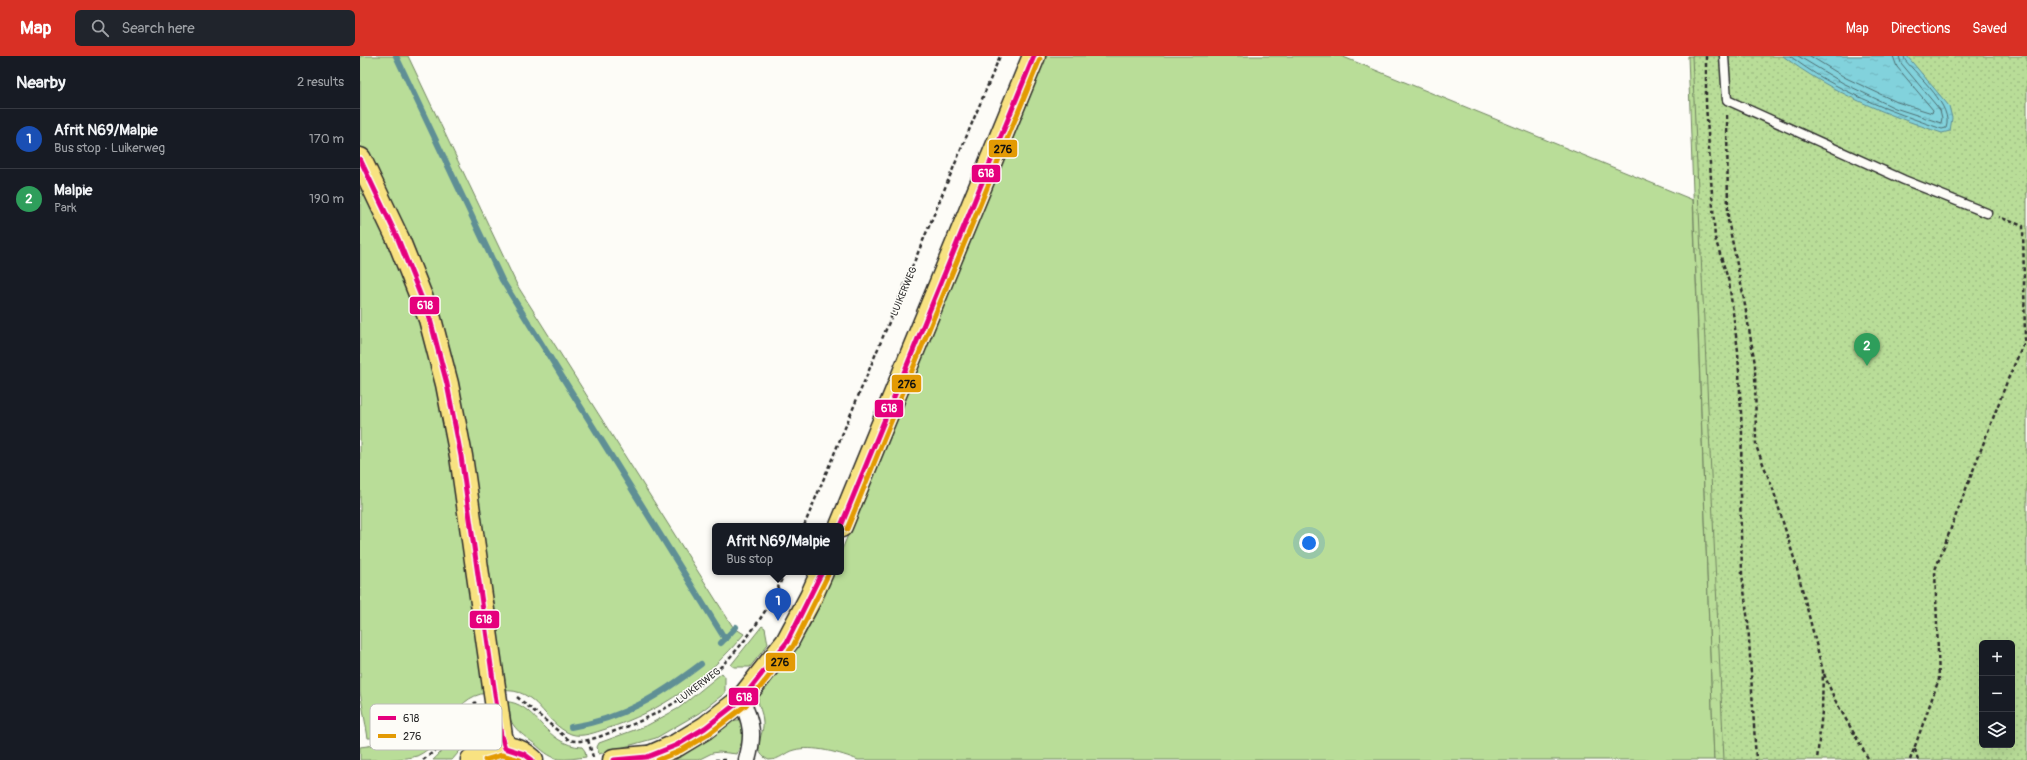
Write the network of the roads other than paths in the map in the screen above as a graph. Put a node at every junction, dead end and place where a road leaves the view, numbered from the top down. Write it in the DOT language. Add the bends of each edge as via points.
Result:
graph roads {
  1 [pos="1034,56"];
  2 [pos="1724,56"];
  3 [pos="360,159"];
  4 [pos="1987,213"];
  5 [pos="842,523"];
  6 [pos="821,575"];
  7 [pos="741,700"];
  8 [pos="496,704"];
  9 [pos="502,739"];
  10 [pos="502,748"];
  11 [pos="505,748"];
  12 [pos="493,750"];
  13 [pos="645,759"];
  14 [pos="472,760"];
  15 [pos="532,760"];
  16 [pos="614,760"];
  17 [pos="747,760"];
  1 -- 5 [label="main road"];
  2 -- 4 [label="lane" via="1726,100 1904,180"];
  3 -- 8 [label="main road" via="398,239 430,319 447,384 461,456"];
  6 -- 7 [label="main road" via="787,642"];
  7 -- 13 [label="main road" via="705,728 677,745"];
  7 -- 17 [label="street" via="749,717 752,735"];
  9 -- 11 [label="main road"];
  10 -- 11 [label="main road"];
  11 -- 15 [label="main road" via="524,754"];
  12 -- 14 [label="main road"];
  13 -- 16 [label="main road"];
}
